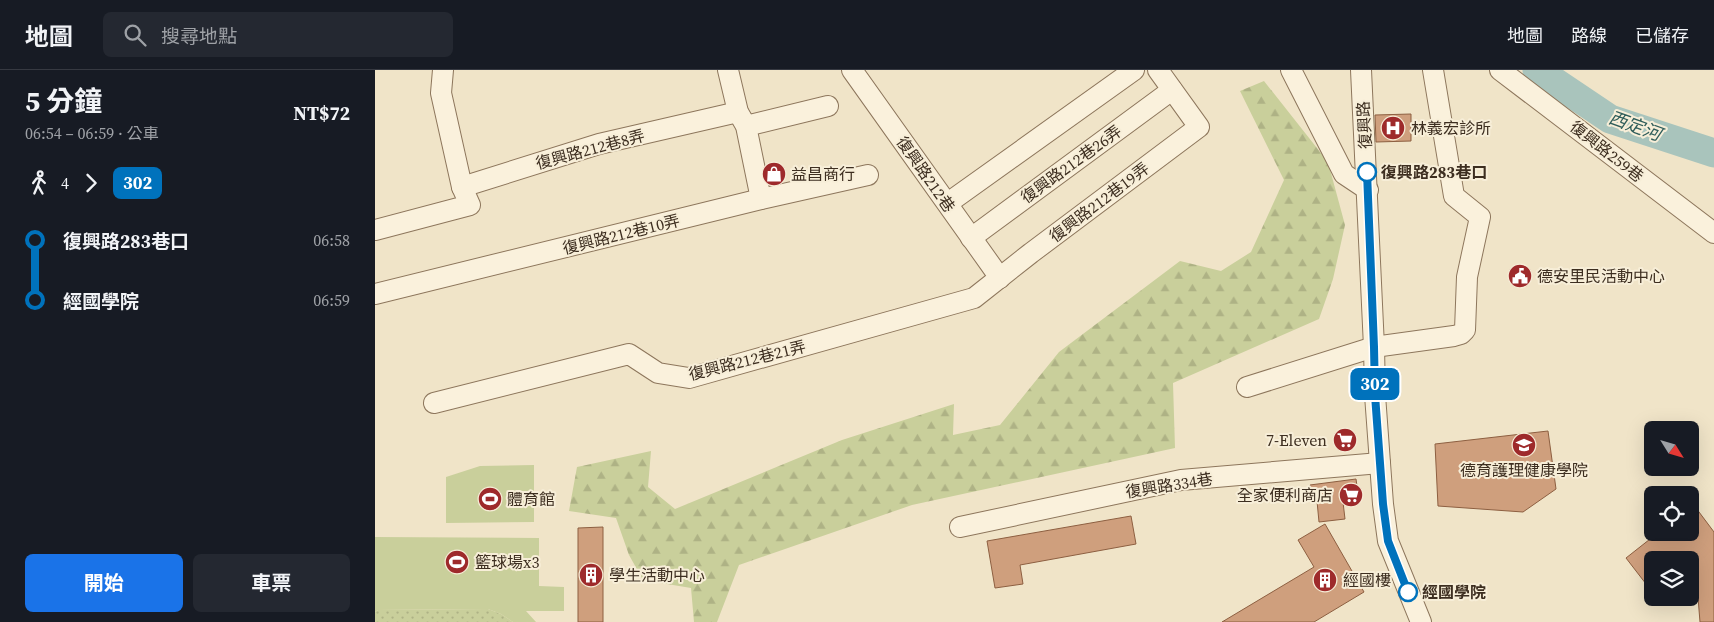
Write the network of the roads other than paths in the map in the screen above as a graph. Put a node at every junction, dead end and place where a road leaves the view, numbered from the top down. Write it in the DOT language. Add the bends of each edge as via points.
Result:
graph roads {
  1 [pos="443,70"];
  2 [pos="728,70"];
  3 [pos="853,70"];
  4 [pos="1134,70"];
  5 [pos="1158,70"];
  6 [pos="1291,70"];
  7 [pos="1361,70"];
  8 [pos="1433,70"];
  9 [pos="1499,70"];
  10 [pos="1172,90"];
  11 [pos="828,106"];
  12 [pos="742,119"];
  13 [pos="868,175"];
  14 [pos="1368,190"];
  15 [pos="466,196"];
  16 [pos="761,199"];
  17 [pos="948,203"];
  18 [pos="375,230"];
  19 [pos="1714,234"];
  20 [pos="971,238"];
  21 [pos="1000,278"];
  22 [pos="375,294"];
  23 [pos="1374,347"];
  24 [pos="1247,387"];
  25 [pos="434,404"];
  26 [pos="1380,463"];
  27 [pos="960,528"];
  28 [pos="1421,622"];
  1 -- 15 [label="street" via="441,93"];
  2 -- 12 [label="street"];
  3 -- 17 [label="street, 復興路212巷"];
  4 -- 17 [label="street"];
  5 -- 10 [label="street"];
  6 -- 14 [label="street" via="1344,174"];
  7 -- 14 [label="street, 復興路"];
  8 -- 23 [label="street" via="1455,196 1480,217 1467,277 1465,330 1454,336"];
  9 -- 19 [label="street, 復興路259巷"];
  10 -- 20 [label="street, 復興路212巷26弄"];
  10 -- 21 [label="street, 復興路212巷19弄" via="1199,126"];
  11 -- 12 [label="street, 復興路212巷8弄"];
  12 -- 15 [label="street, 復興路212巷8弄" via="599,144"];
  12 -- 16 [label="street"];
  13 -- 16 [label="street, 復興路212巷10弄"];
  14 -- 23 [label="street, 復興路"];
  15 -- 18 [label="street, 復興路212巷8弄"];
  16 -- 22 [label="street, 復興路212巷10弄"];
  17 -- 20 [label="street, 復興路212巷"];
  20 -- 21 [label="street, 復興路212巷"];
  21 -- 25 [label="street, 復興路212巷21弄" via="974,298 689,378 658,373 629,354"];
  23 -- 24 [label="street"];
  23 -- 26 [label="street, 復興路"];
  26 -- 27 [label="street, 復興路334巷" via="1181,480"];
  26 -- 28 [label="street, 復興路" via="1388,541"];
}
